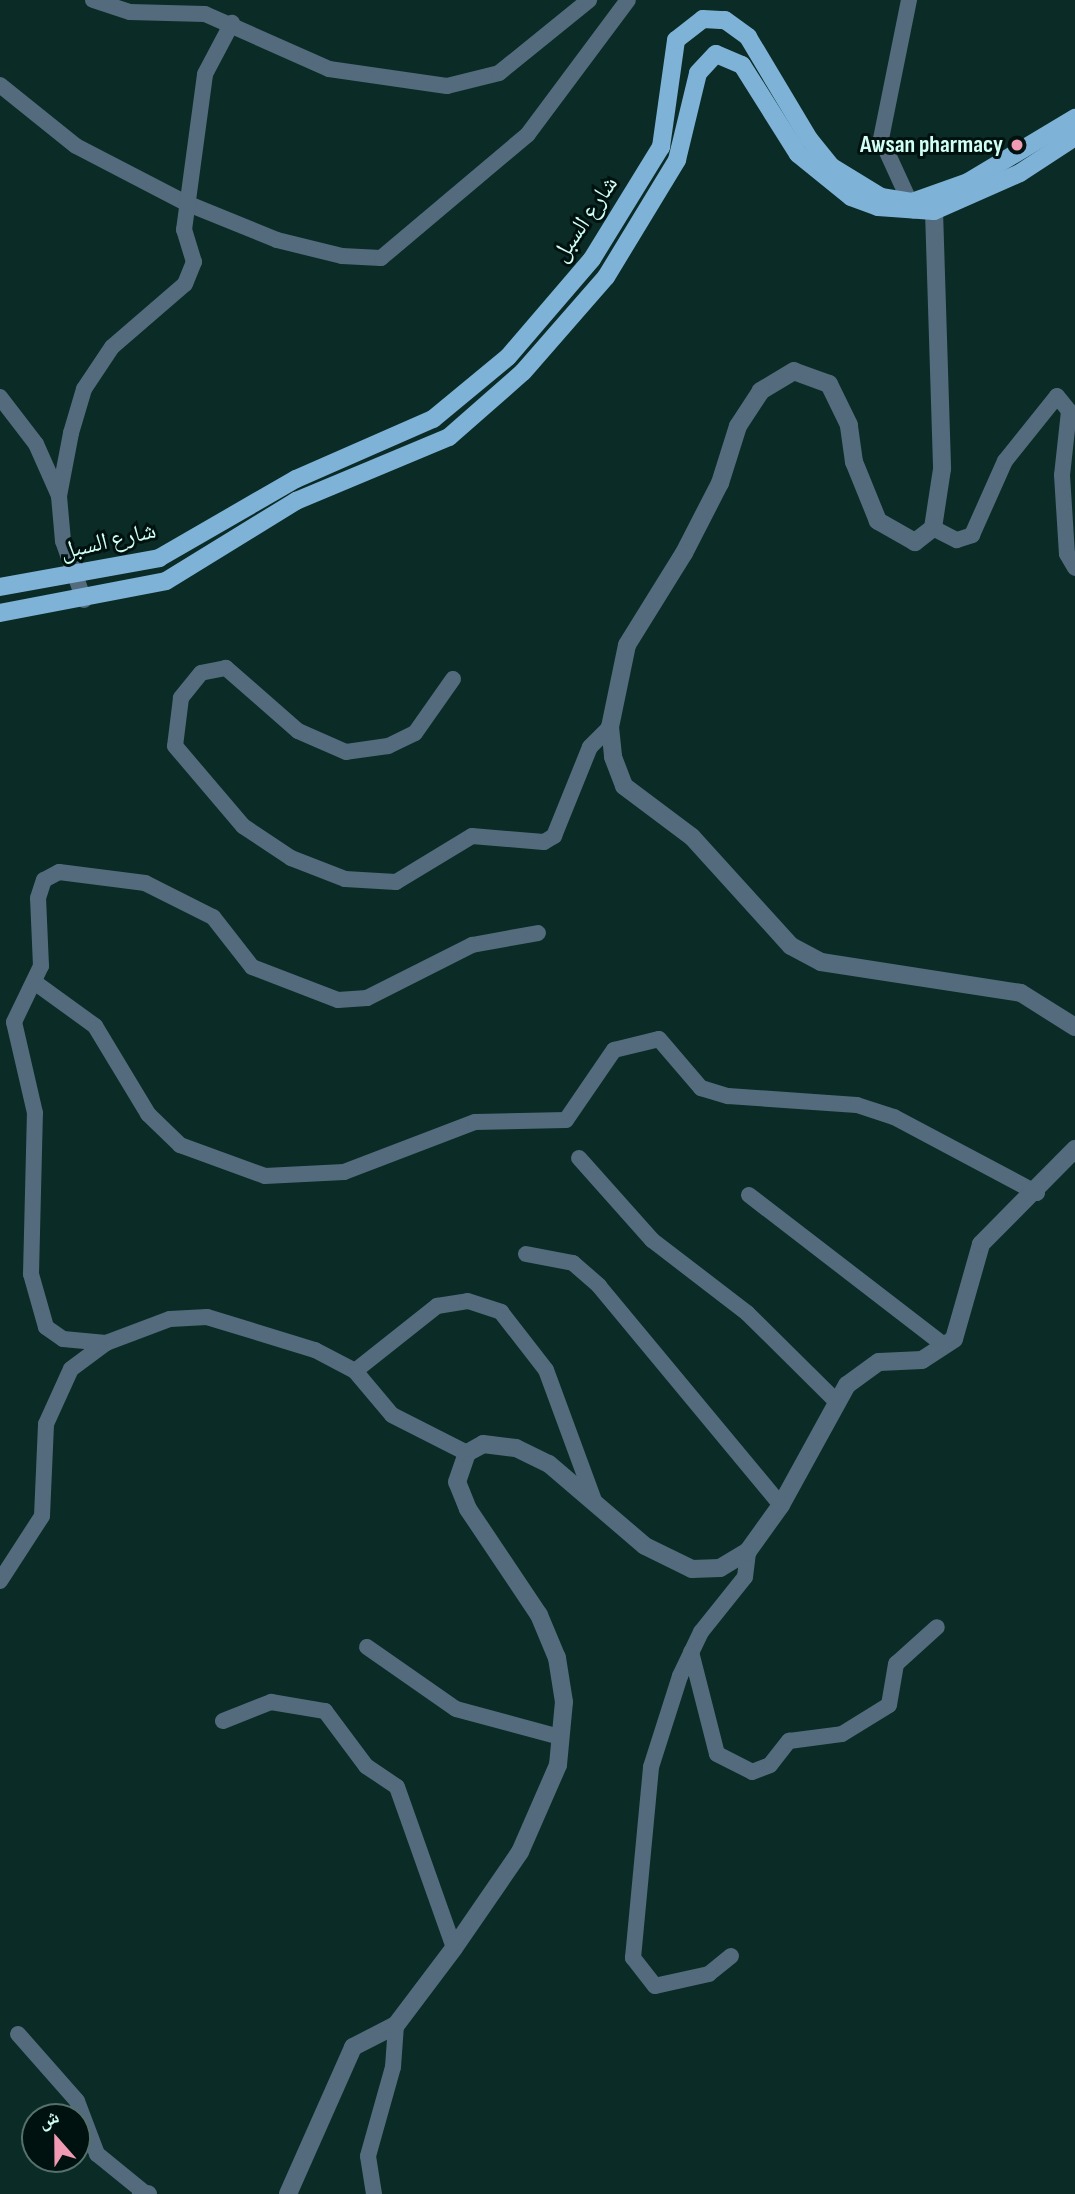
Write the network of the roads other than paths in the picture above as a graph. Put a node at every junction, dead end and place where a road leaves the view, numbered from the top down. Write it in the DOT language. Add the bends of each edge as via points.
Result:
graph roads {
  1 [pos="93,0"];
  2 [pos="589,0"];
  3 [pos="628,0"];
  4 [pos="909,0"];
  5 [pos="233,23"];
  6 [pos="0,85"];
  7 [pos="1075,118"];
  8 [pos="1075,137"];
  9 [pos="186,203"];
  10 [pos="913,208"];
  11 [pos="934,211"];
  12 [pos="0,397"];
  13 [pos="59,496"];
  14 [pos="933,528"];
  15 [pos="1075,568"];
  16 [pos="75,576"];
  17 [pos="0,587"];
  18 [pos="84,600"];
  19 [pos="0,613"];
  20 [pos="453,679"];
  21 [pos="610,727"];
  22 [pos="538,933"];
  23 [pos="37,984"];
  24 [pos="1075,1027"];
  25 [pos="1075,1149"];
  26 [pos="579,1158"];
  27 [pos="1037,1193"];
  28 [pos="749,1195"];
  29 [pos="526,1254"];
  30 [pos="106,1343"];
  31 [pos="944,1345"];
  32 [pos="355,1371"];
  33 [pos="835,1400"];
  34 [pos="467,1453"];
  35 [pos="594,1503"];
  36 [pos="780,1505"];
  37 [pos="748,1550"];
  38 [pos="0,1581"];
  39 [pos="937,1627"];
  40 [pos="367,1647"];
  41 [pos="691,1652"];
  42 [pos="223,1721"];
  43 [pos="561,1737"];
  44 [pos="454,1948"];
  45 [pos="731,1956"];
  46 [pos="396,2025"];
  47 [pos="18,2034"];
  48 [pos="145,2194"];
  49 [pos="288,2194"];
  50 [pos="374,2194"];
  1 -- 5 [label="street" via="130,12 205,14"];
  2 -- 5 [label="street" via="499,73 447,86 329,69 279,52"];
  3 -- 9 [label="street" via="528,134 381,257 342,256 277,240"];
  4 -- 10 [label="street" via="891,97 881,121 884,152"];
  5 -- 9 [label="street" via="205,74"];
  6 -- 9 [label="street" via="76,146"];
  7 -- 10 [label="main road" via="968,182"];
  8 -- 11 [label="main road, شارع السبل" via="1020,173"];
  9 -- 13 [label="street" via="184,230 194,262 185,284 145,313 84,389"];
  10 -- 11 [label="main road, شارع السبل"];
  10 -- 16 [label="main road, شارع السبل" via="881,197 832,167 748,37 725,20 703,19 676,40 661,147 592,260 508,357 433,419 296,479 159,558"];
  10 -- 18 [label="main road, شارع السبل" via="851,197 830,181 798,154 742,65 716,54 698,73 677,160 606,277 523,372 449,437 296,501 166,581"];
  11 -- 14 [label="street" via="942,469"];
  12 -- 13 [label="street" via="36,444"];
  13 -- 16 [label="street" via="63,541"];
  14 -- 15 [label="street" via="957,540 972,535 1005,461 1057,396 1068,404 1062,475 1067,554"];
  14 -- 21 [label="street" via="915,542 877,521 854,463 849,425 829,384 794,371 761,391 738,426 714,495 627,645"];
  16 -- 17 [label="main road, شارع السبل"];
  16 -- 18 [label="street"];
  18 -- 19 [label="main road, شارع السبل"];
  20 -- 21 [label="street" via="415,733 388,746 346,752 298,730 226,668 201,673 181,698 175,746 243,826 291,858 345,880 396,882 472,836 544,842 554,836 590,747"];
  21 -- 24 [label="street" via="624,786 692,837 790,946 821,962 1021,993"];
  22 -- 23 [label="street" via="472,945 367,998 338,1000 253,967 200,907 129,877 100,880 59,872 44,880 38,898"];
  23 -- 27 [label="street" via="95,1026 148,1114 180,1145 265,1176 344,1172 475,1122 566,1120 614,1050 659,1039 701,1088 727,1096 857,1105 894,1117"];
  23 -- 30 [label="street" via="15,1022 35,1113 36,1308 46,1327 63,1339"];
  25 -- 27 [label="street"];
  26 -- 33 [label="street" via="652,1240 747,1313"];
  27 -- 31 [label="street" via="981,1244 954,1339"];
  28 -- 31 [label="street"];
  29 -- 36 [label="street" via="573,1263 599,1286"];
  30 -- 32 [label="street" via="170,1319 207,1317 315,1350"];
  30 -- 38 [label="street" via="71,1369 51,1413 42,1516"];
  31 -- 33 [label="street" via="922,1360 879,1362"];
  32 -- 34 [label="street" via="392,1415"];
  32 -- 35 [label="street" via="437,1306 468,1301 501,1312 546,1370"];
  33 -- 36 [label="street"];
  34 -- 35 [label="street" via="483,1444 516,1448 549,1464"];
  34 -- 43 [label="street" via="457,1482 468,1509 539,1615 557,1658 564,1702"];
  35 -- 37 [label="street" via="645,1546 692,1569 720,1568"];
  36 -- 37 [label="street"];
  37 -- 41 [label="street" via="745,1577"];
  39 -- 41 [label="street" via="896,1664 889,1705 842,1734 789,1741 770,1765 752,1772 717,1754"];
  40 -- 43 [label="street" via="456,1709"];
  41 -- 45 [label="street" via="650,1767 633,1958 655,1986 709,1974"];
  42 -- 44 [label="street" via="271,1702 325,1711 366,1766 397,1787"];
  43 -- 44 [label="street" via="558,1765 520,1852"];
  44 -- 46 [label="street"];
  46 -- 49 [label="street" via="353,2047"];
  46 -- 50 [label="street" via="393,2067 368,2156"];
  47 -- 48 [label="street" via="77,2101 97,2154"];
}
